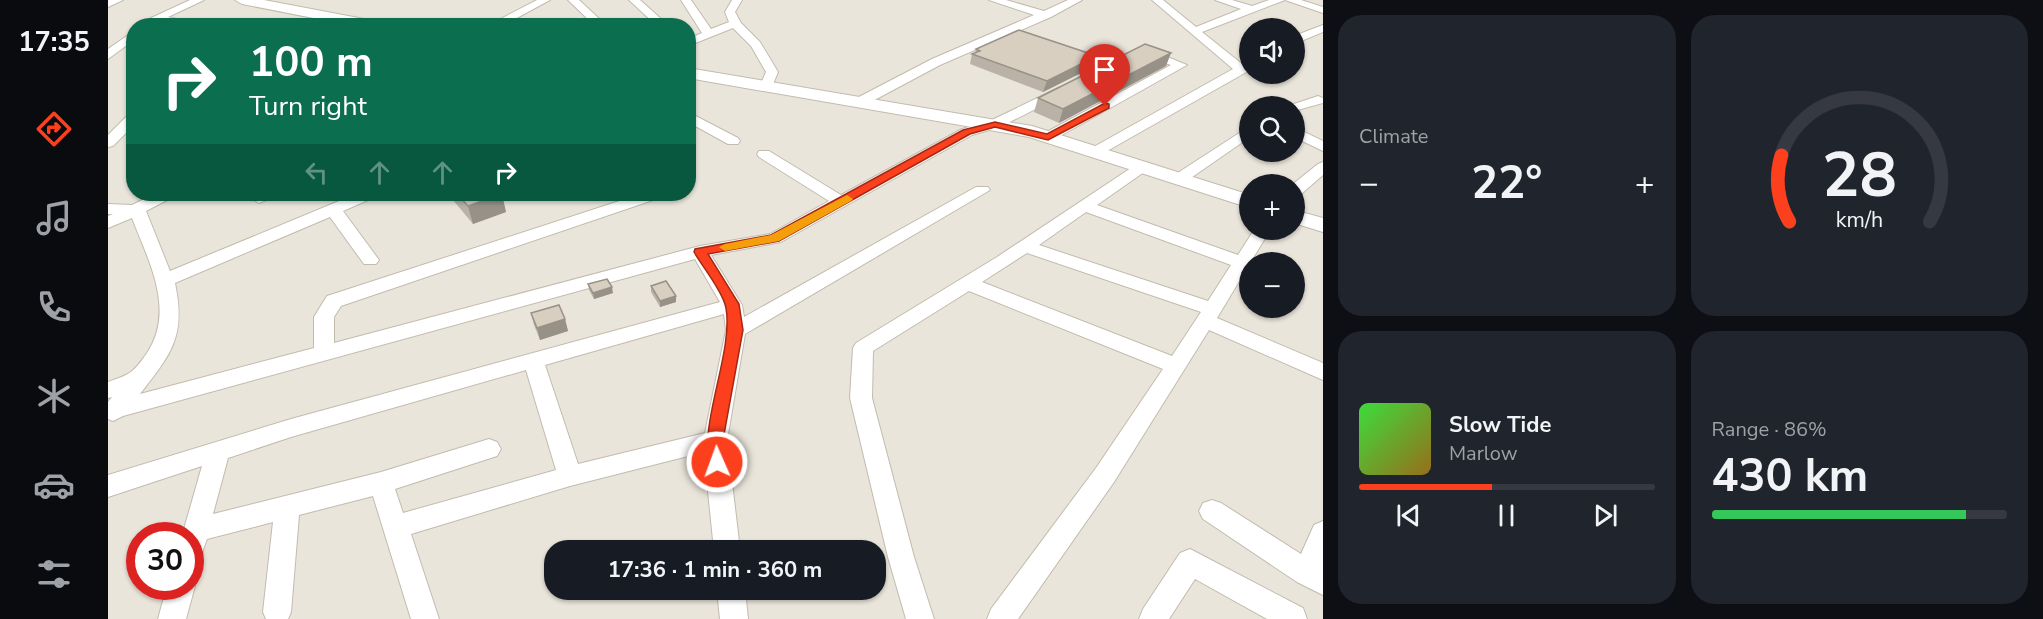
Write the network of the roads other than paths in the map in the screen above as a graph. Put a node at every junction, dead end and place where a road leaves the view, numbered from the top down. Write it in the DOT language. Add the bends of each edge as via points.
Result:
graph roads {
  1 [pos="116,0"];
  2 [pos="199,0"];
  3 [pos="242,0"];
  4 [pos="545,0"];
  5 [pos="573,0"];
  6 [pos="634,0"];
  7 [pos="686,0"];
  8 [pos="737,0"];
  9 [pos="994,0"];
  10 [pos="1077,0"];
  11 [pos="1157,0"];
  12 [pos="1220,0"];
  13 [pos="1280,0"];
  14 [pos="1290,0"];
  15 [pos="272,2"];
  16 [pos="108,3"];
  17 [pos="1252,9"];
  18 [pos="1323,10"];
  19 [pos="1047,15"];
  20 [pos="156,18"];
  21 [pos="325,18"];
  22 [pos="508,18"];
  23 [pos="593,18"];
  24 [pos="655,18"];
  25 [pos="735,23"];
  26 [pos="1323,28"];
  27 [pos="1194,31"];
  28 [pos="709,35"];
  29 [pos="1305,36"];
  30 [pos="126,40"];
  31 [pos="1305,40"];
  32 [pos="696,41"];
  33 [pos="1323,44"];
  34 [pos="108,55"];
  35 [pos="1129,55"];
  36 [pos="1239,64"];
  37 [pos="1239,71"];
  38 [pos="696,74"];
  39 [pos="766,87"];
  40 [pos="1067,87"];
  41 [pos="1321,100"];
  42 [pos="860,102"];
  43 [pos="1305,104"];
  44 [pos="696,120"];
  45 [pos="995,124"];
  46 [pos="126,125"];
  47 [pos="1048,137"];
  48 [pos="1305,137"];
  49 [pos="1239,138"];
  50 [pos="733,141"];
  51 [pos="108,143"];
  52 [pos="1323,147"];
  53 [pos="1095,152"];
  54 [pos="765,154"];
  55 [pos="1142,167"];
  56 [pos="1323,167"];
  57 [pos="1179,179"];
  58 [pos="1305,183"];
  59 [pos="982,190"];
  60 [pos="1239,198"];
  61 [pos="153,201"];
  62 [pos="352,201"];
  63 [pos="635,201"];
  64 [pos="841,202"];
  65 [pos="1085,206"];
  66 [pos="108,209"];
  67 [pos="333,209"];
  68 [pos="137,210"];
  69 [pos="1305,219"];
  70 [pos="108,223"];
  71 [pos="1323,225"];
  72 [pos="1024,246"];
  73 [pos="700,252"];
  74 [pos="370,260"];
  75 [pos="1239,261"];
  76 [pos="1239,265"];
  77 [pos="165,280"];
  78 [pos="967,283"];
  79 [pos="732,304"];
  80 [pos="1210,315"];
  81 [pos="736,330"];
  82 [pos="325,351"];
  83 [pos="533,360"];
  84 [pos="1176,366"];
  85 [pos="1323,372"];
  86 [pos="110,406"];
  87 [pos="715,440"];
  88 [pos="489,448"];
  89 [pos="218,451"];
  90 [pos="570,476"];
  91 [pos="381,483"];
  92 [pos="108,486"];
  93 [pos="287,507"];
  94 [pos="1212,512"];
  95 [pos="199,522"];
  96 [pos="395,527"];
  97 [pos="1323,533"];
  98 [pos="204,537"];
  99 [pos="726,540"];
  100 [pos="1315,578"];
  101 [pos="177,600"];
  102 [pos="732,600"];
  103 [pos="278,612"];
  104 [pos="172,619"];
  105 [pos="426,619"];
  106 [pos="734,619"];
  107 [pos="920,619"];
  108 [pos="1001,619"];
  109 [pos="1153,619"];
  110 [pos="1294,619"];
  1 -- 16 [label="street"];
  2 -- 20 [label="street"];
  3 -- 15 [label="street"];
  4 -- 22 [label="street"];
  5 -- 23 [label="street"];
  6 -- 24 [label="street"];
  7 -- 28 [label="street"];
  8 -- 25 [label="street" via="730,12"];
  9 -- 19 [label="street"];
  10 -- 19 [label="street"];
  11 -- 27 [label="street"];
  12 -- 17 [label="street"];
  13 -- 17 [label="street"];
  14 -- 18 [label="street"];
  15 -- 21 [label="street"];
  17 -- 27 [label="street"];
  19 -- 42 [label="street" via="936,62"];
  25 -- 28 [label="street"];
  25 -- 39 [label="street" via="756,44 772,72"];
  26 -- 29 [label="street"];
  27 -- 36 [label="street"];
  28 -- 32 [label="street"];
  30 -- 34 [label="street"];
  31 -- 33 [label="street"];
  35 -- 47 [label="street" via="1139,50 1181,65"];
  37 -- 53 [label="street"];
  38 -- 39 [label="street"];
  39 -- 42 [label="street"];
  40 -- 45 [label="street"];
  41 -- 43 [label="street"];
  42 -- 45 [label="street"];
  44 -- 50 [label="street"];
  45 -- 47 [label="street"];
  45 -- 64 [label="street" via="967,132"];
  46 -- 51 [label="street"];
  47 -- 53 [label="street"];
  48 -- 52 [label="street"];
  49 -- 57 [label="street"];
  53 -- 55 [label="street"];
  54 -- 64 [label="street"];
  55 -- 57 [label="street"];
  55 -- 65 [label="street"];
  56 -- 58 [label="street"];
  57 -- 60 [label="street"];
  59 -- 81 [label="street"];
  61 -- 68 [label="street"];
  62 -- 67 [label="street"];
  63 -- 82 [label="street" via="334,301 324,313"];
  64 -- 73 [label="street" via="775,238"];
  65 -- 72 [label="street"];
  65 -- 75 [label="street"];
  66 -- 68 [label="street"];
  67 -- 74 [label="street"];
  67 -- 77 [label="street"];
  68 -- 70 [label="street"];
  68 -- 77 [label="street"];
  69 -- 71 [label="street"];
  72 -- 78 [label="street"];
  72 -- 80 [label="street"];
  73 -- 79 [label="street"];
  73 -- 82 [label="street"];
  76 -- 80 [label="street"];
  77 -- 86 [label="street" via="171,319 168,334 153,360"];
  78 -- 84 [label="street"];
  78 -- 107 [label="street" via="863,348 861,398"];
  79 -- 81 [label="street"];
  79 -- 83 [label="street"];
  80 -- 84 [label="street"];
  80 -- 85 [label="street"];
  81 -- 87 [label="street"];
  82 -- 86 [label="street"];
  83 -- 89 [label="street"];
  83 -- 90 [label="street"];
  84 -- 108 [label="street"];
  87 -- 90 [label="street"];
  87 -- 99 [label="street"];
  88 -- 91 [label="street"];
  89 -- 92 [label="street"];
  89 -- 95 [label="street"];
  90 -- 96 [label="street"];
  91 -- 93 [label="street"];
  91 -- 96 [label="street"];
  93 -- 98 [label="street"];
  93 -- 103 [label="street"];
  94 -- 100 [label="street"];
  96 -- 105 [label="street"];
  97 -- 100 [label="street"];
  101 -- 104 [label="street"];
  102 -- 106 [label="street"];
  109 -- 110 [label="street" via="1190,562"];
}
